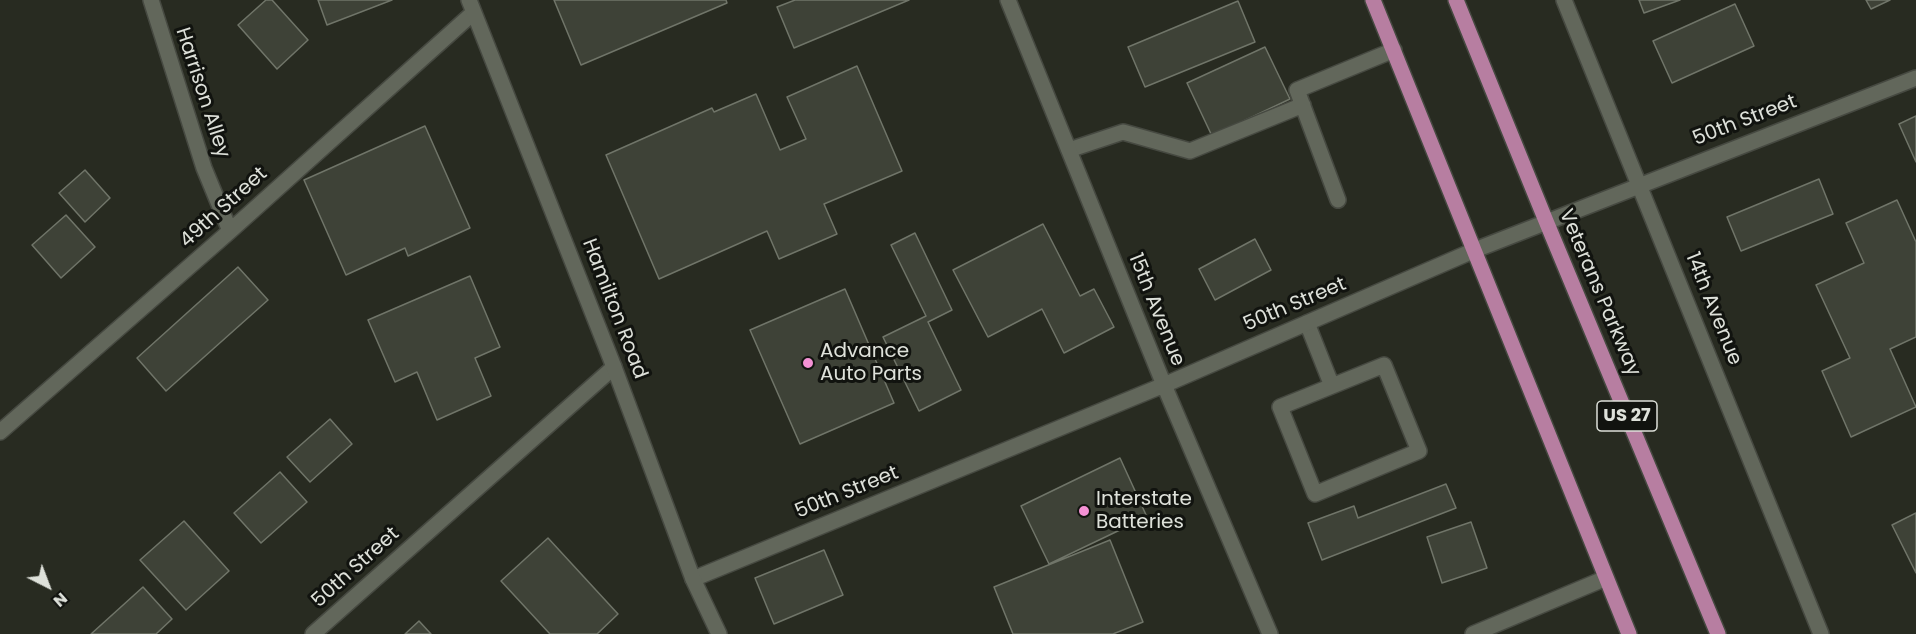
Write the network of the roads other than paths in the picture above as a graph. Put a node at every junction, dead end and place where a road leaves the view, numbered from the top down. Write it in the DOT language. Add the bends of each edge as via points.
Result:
graph roads {
  1 [pos="151,0"];
  2 [pos="1008,0"];
  3 [pos="1373,0"];
  4 [pos="1456,0"];
  5 [pos="1564,0"];
  6 [pos="471,6"];
  7 [pos="1394,50"];
  8 [pos="1916,78"];
  9 [pos="1303,105"];
  10 [pos="1069,150"];
  11 [pos="1640,184"];
  12 [pos="1338,200"];
  13 [pos="1546,221"];
  14 [pos="230,231"];
  15 [pos="1475,250"];
  16 [pos="1307,323"];
  17 [pos="615,367"];
  18 [pos="1164,385"];
  19 [pos="1332,386"];
  20 [pos="0,432"];
  21 [pos="1606,578"];
  22 [pos="693,579"];
  23 [pos="313,634"];
  24 [pos="718,634"];
  25 [pos="1270,634"];
  26 [pos="1473,634"];
  27 [pos="1629,634"];
  28 [pos="1718,634"];
  29 [pos="1821,634"];
  1 -- 14 [label="street, Harrison Alley" via="204,168"];
  2 -- 10 [label="street, 15th Avenue"];
  3 -- 7 [label="main road"];
  4 -- 13 [label="main road, Veterans Parkway / US 27"];
  5 -- 11 [label="street, 14th Avenue"];
  6 -- 14 [label="street, 49th Street"];
  6 -- 17 [label="street, Hamilton Road"];
  7 -- 9 [label="street" via="1297,90"];
  7 -- 15 [label="main road"];
  8 -- 11 [label="street, 50th Street"];
  9 -- 10 [label="street" via="1190,151 1123,132"];
  9 -- 12 [label="street"];
  10 -- 18 [label="street, 15th Avenue"];
  11 -- 13 [label="street, 50th Street"];
  11 -- 29 [label="street, 14th Avenue"];
  13 -- 15 [label="street, 50th Street"];
  13 -- 28 [label="main road, Veterans Parkway / US 27"];
  14 -- 20 [label="street, 49th Street"];
  15 -- 16 [label="street, 50th Street"];
  15 -- 21 [label="main road"];
  16 -- 18 [label="street, 50th Street"];
  16 -- 19 [label="street"];
  17 -- 22 [label="street, Hamilton Road"];
  17 -- 23 [label="street, 50th Street"];
  18 -- 22 [label="street, 50th Street"];
  18 -- 25 [label="street, 15th Avenue"];
  19 -- 19 [label="street" via="1280,407 1315,494 1419,451 1384,365"];
  21 -- 26 [label="street"];
  21 -- 27 [label="main road"];
  22 -- 24 [label="street, Hamilton Road"];
}
